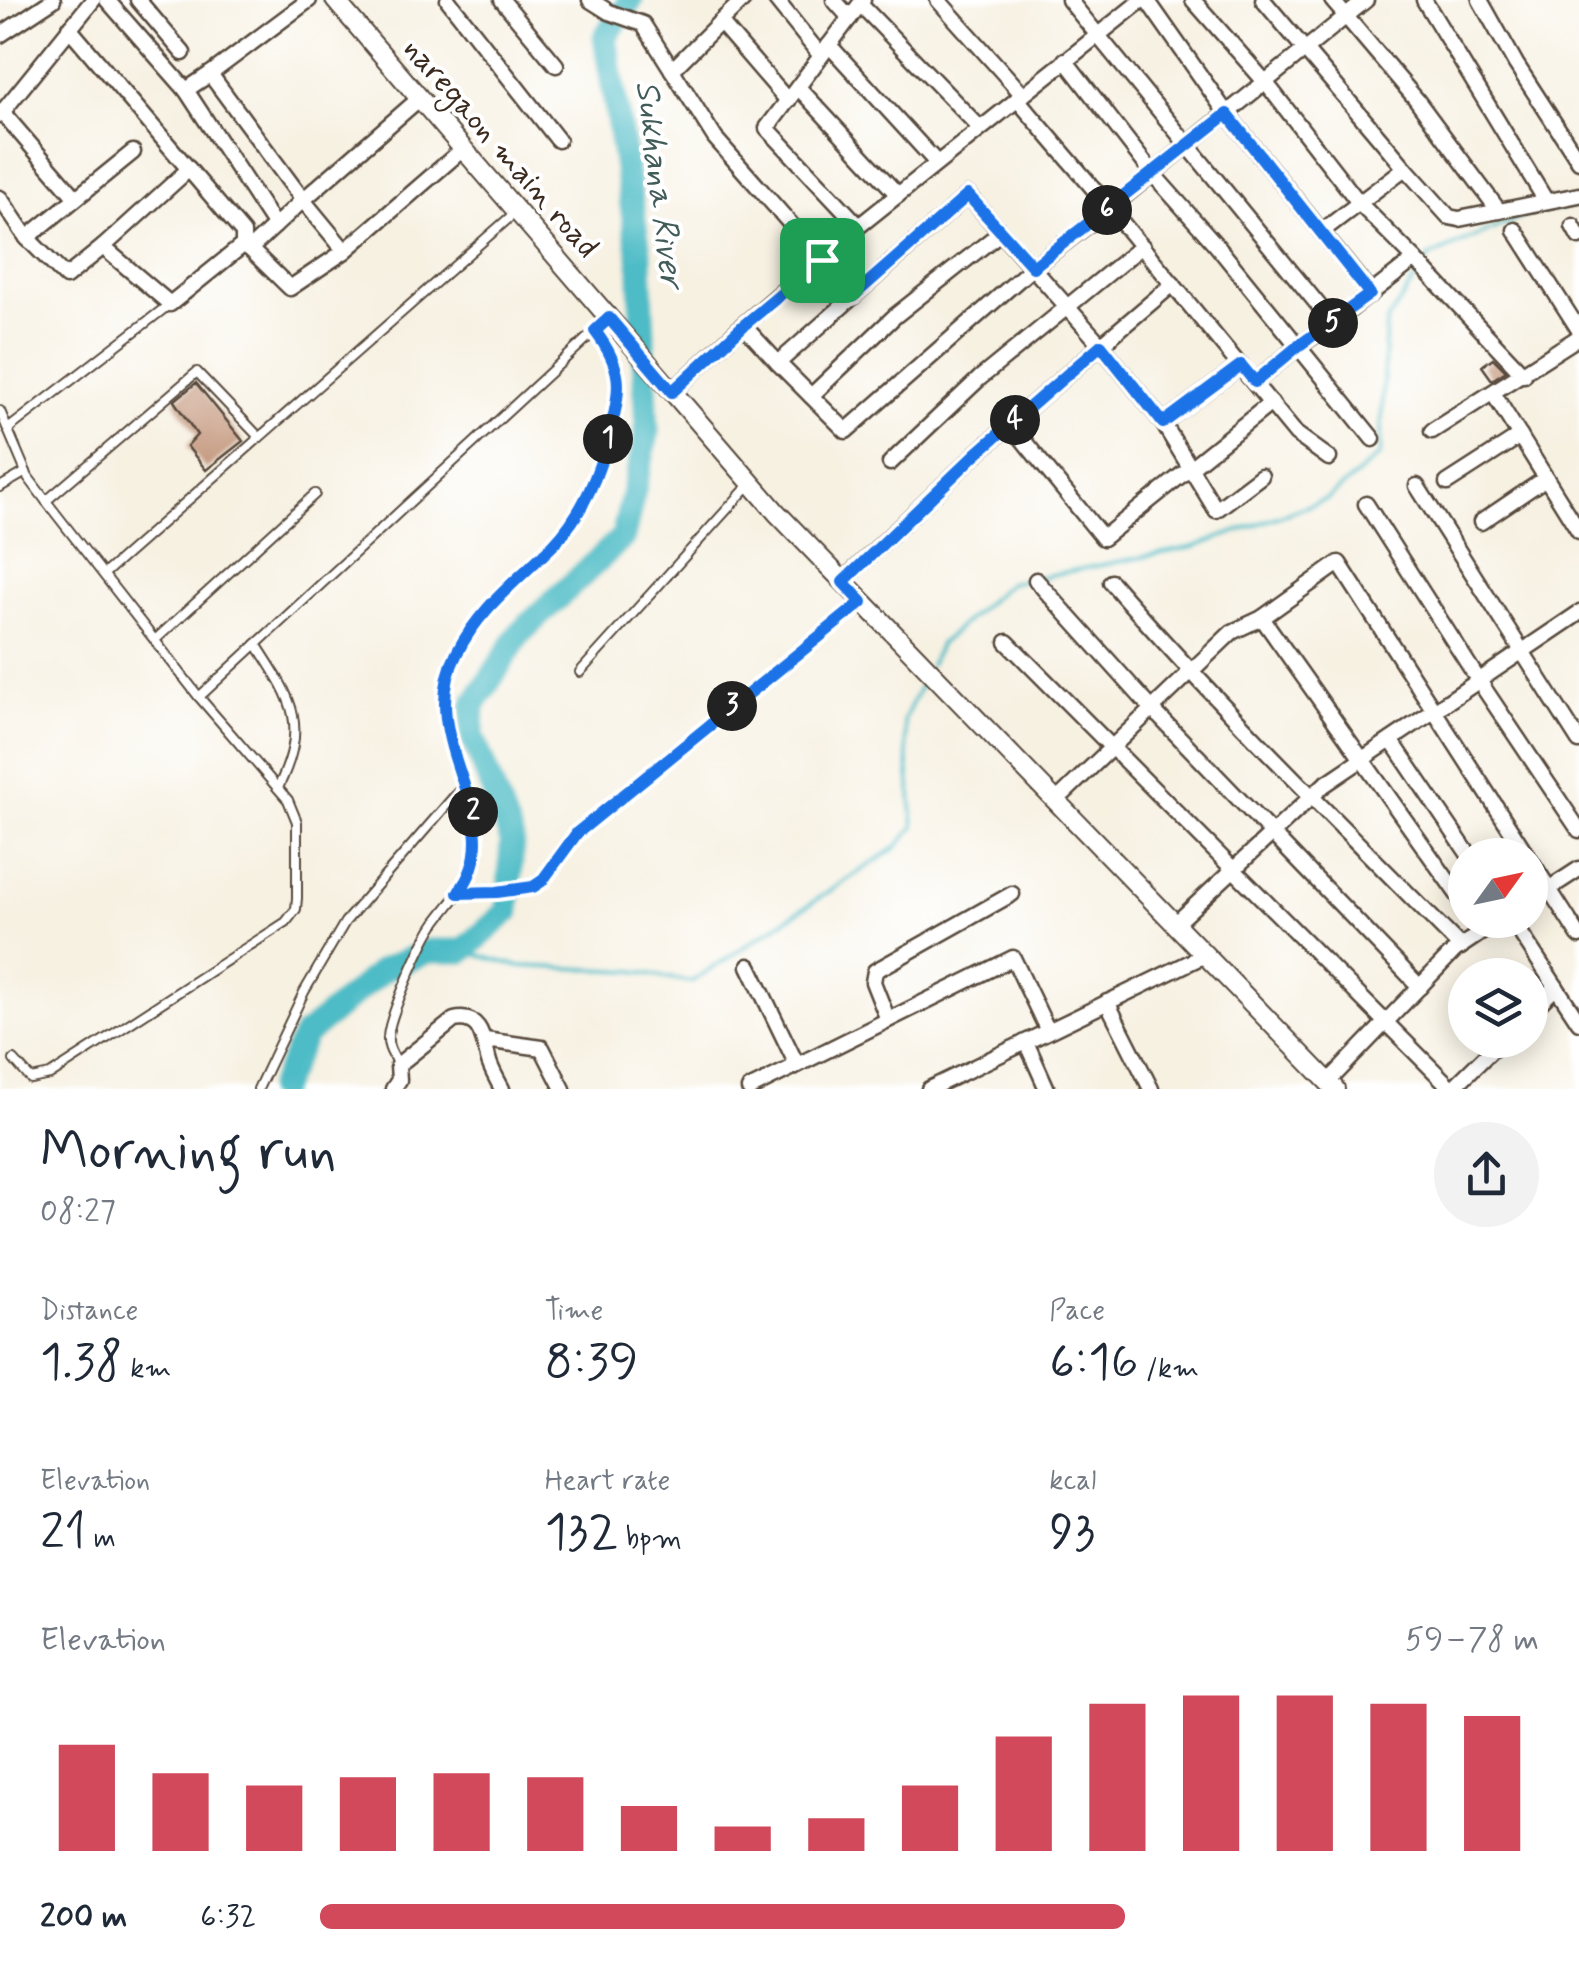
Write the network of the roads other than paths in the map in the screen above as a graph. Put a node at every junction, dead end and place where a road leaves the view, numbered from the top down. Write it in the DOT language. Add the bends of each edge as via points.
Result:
graph roads {
  1 [pos="53,0"];
  2 [pos="92,0"];
  3 [pos="107,0"];
  4 [pos="138,0"];
  5 [pos="309,0"];
  6 [pos="335,0"];
  7 [pos="448,0"];
  8 [pos="502,0"];
  9 [pos="590,0"];
  10 [pos="743,0"];
  11 [pos="776,0"];
  12 [pos="834,0"];
  13 [pos="938,0"];
  14 [pos="1069,0"];
  15 [pos="1194,0"];
  16 [pos="1263,0"];
  17 [pos="1332,0"];
  18 [pos="1366,0"];
  19 [pos="1424,0"];
  20 [pos="1480,0"];
  21 [pos="862,2"];
  22 [pos="1138,2"];
  23 [pos="1346,17"];
  24 [pos="850,18"];
  25 [pos="720,22"];
  26 [pos="68,28"];
  27 [pos="1099,34"];
  28 [pos="0,35"];
  29 [pos="825,50"];
  30 [pos="1304,52"];
  31 [pos="183,53"];
  32 [pos="1065,60"];
  33 [pos="556,65"];
  34 [pos="672,70"];
  35 [pos="210,74"];
  36 [pos="1266,83"];
  37 [pos="798,87"];
  38 [pos="186,90"];
  39 [pos="1020,96"];
  40 [pos="420,98"];
  41 [pos="788,100"];
  42 [pos="1,113"];
  43 [pos="1227,114"];
  44 [pos="980,128"];
  45 [pos="558,140"];
  46 [pos="1190,144"];
  47 [pos="463,149"];
  48 [pos="133,152"];
  49 [pos="1579,161"];
  50 [pos="937,164"];
  51 [pos="1405,168"];
  52 [pos="189,170"];
  53 [pos="1153,174"];
  54 [pos="898,195"];
  55 [pos="1579,196"];
  56 [pos="0,198"];
  57 [pos="76,198"];
  58 [pos="304,200"];
  59 [pos="1546,201"];
  60 [pos="1360,204"];
  61 [pos="1110,208"];
  62 [pos="516,211"];
  63 [pos="1499,211"];
  64 [pos="275,226"];
  65 [pos="860,226"];
  66 [pos="1514,230"];
  67 [pos="1001,232"];
  68 [pos="1321,232"];
  69 [pos="27,238"];
  70 [pos="1142,246"];
  71 [pos="104,247"];
  72 [pos="246,247"];
  73 [pos="345,251"];
  74 [pos="1415,259"];
  75 [pos="822,260"];
  76 [pos="1033,267"];
  77 [pos="1173,284"];
  78 [pos="1370,294"];
  79 [pos="853,296"];
  80 [pos="170,304"];
  81 [pos="1067,306"];
  82 [pos="1333,323"];
  83 [pos="602,325"];
  84 [pos="744,325"];
  85 [pos="1579,334"];
  86 [pos="1101,345"];
  87 [pos="1297,347"];
  88 [pos="778,362"];
  89 [pos="1241,365"];
  90 [pos="1524,375"];
  91 [pos="1255,382"];
  92 [pos="672,392"];
  93 [pos="1493,393"];
  94 [pos="811,396"];
  95 [pos="1272,403"];
  96 [pos="0,411"];
  97 [pos="1163,423"];
  98 [pos="1010,424"];
  99 [pos="8,429"];
  100 [pos="1432,431"];
  101 [pos="1520,436"];
  102 [pos="259,438"];
  103 [pos="1372,439"];
  104 [pos="1329,458"];
  105 [pos="890,463"];
  106 [pos="1190,466"];
  107 [pos="26,472"];
  108 [pos="1261,476"];
  109 [pos="1546,478"];
  110 [pos="751,483"];
  111 [pos="1447,484"];
  112 [pos="1417,486"];
  113 [pos="0,487"];
  114 [pos="315,494"];
  115 [pos="46,501"];
  116 [pos="1366,504"];
  117 [pos="1481,522"];
  118 [pos="1579,531"];
  119 [pos="104,574"];
  120 [pos="1036,580"];
  121 [pos="843,582"];
  122 [pos="1111,582"];
  123 [pos="862,602"];
  124 [pos="1579,613"];
  125 [pos="1262,618"];
  126 [pos="155,640"];
  127 [pos="1008,642"];
  128 [pos="256,644"];
  129 [pos="1520,652"];
  130 [pos="580,672"];
  131 [pos="1190,673"];
  132 [pos="1479,681"];
  133 [pos="199,698"];
  134 [pos="1152,709"];
  135 [pos="1435,710"];
  136 [pos="1391,740"];
  137 [pos="1579,741"];
  138 [pos="1111,748"];
  139 [pos="1364,758"];
  140 [pos="464,785"];
  141 [pos="278,788"];
  142 [pos="1310,798"];
  143 [pos="1056,801"];
  144 [pos="1579,830"];
  145 [pos="1271,834"];
  146 [pos="1457,838"];
  147 [pos="1517,838"];
  148 [pos="1579,869"];
  149 [pos="1232,871"];
  150 [pos="1448,880"];
  151 [pos="1549,889"];
  152 [pos="458,893"];
  153 [pos="1012,894"];
  154 [pos="1175,924"];
  155 [pos="1579,936"];
  156 [pos="1468,938"];
  157 [pos="1524,938"];
  158 [pos="1460,947"];
  159 [pos="1204,954"];
  160 [pos="749,966"];
  161 [pos="1420,987"];
  162 [pos="1556,987"];
  163 [pos="1548,995"];
  164 [pos="1106,1002"];
  165 [pos="888,1020"];
  166 [pos="1385,1022"];
  167 [pos="1579,1022"];
  168 [pos="1048,1031"];
  169 [pos="485,1040"];
  170 [pos="1026,1042"];
  171 [pos="1484,1058"];
  172 [pos="14,1060"];
  173 [pos="398,1065"];
  174 [pos="798,1065"];
  175 [pos="1331,1086"];
  176 [pos="258,1089"];
  177 [pos="393,1089"];
  178 [pos="502,1089"];
  179 [pos="564,1089"];
  180 [pos="749,1089"];
  181 [pos="929,1089"];
  182 [pos="1047,1089"];
  183 [pos="1151,1089"];
  184 [pos="1452,1089"];
  1 -- 28 [label="street"];
  2 -- 26 [label="street"];
  3 -- 38 [label="street"];
  4 -- 31 [label="street"];
  5 -- 35 [label="street"];
  6 -- 40 [label="street, naregaon main road"];
  7 -- 45 [label="street"];
  8 -- 33 [label="street"];
  9 -- 34 [label="street" via="643,24"];
  10 -- 25 [label="street"];
  11 -- 29 [label="street"];
  12 -- 24 [label="street"];
  13 -- 39 [label="street"];
  14 -- 27 [label="street"];
  15 -- 36 [label="street"];
  16 -- 30 [label="street"];
  17 -- 23 [label="street"];
  18 -- 23 [label="street"];
  19 -- 59 [label="street"];
  20 -- 49 [label="street"];
  21 -- 24 [label="street"];
  21 -- 44 [label="street"];
  22 -- 27 [label="street"];
  22 -- 43 [label="street"];
  23 -- 30 [label="street"];
  23 -- 63 [label="street"];
  24 -- 29 [label="street"];
  25 -- 34 [label="street"];
  25 -- 41 [label="street"];
  26 -- 42 [label="street"];
  26 -- 52 [label="street"];
  27 -- 32 [label="street"];
  27 -- 46 [label="street"];
  29 -- 37 [label="street"];
  29 -- 50 [label="street"];
  30 -- 36 [label="street"];
  30 -- 51 [label="street"];
  32 -- 39 [label="street"];
  32 -- 53 [label="street"];
  34 -- 75 [label="street" via="715,138"];
  35 -- 38 [label="street"];
  35 -- 58 [label="street"];
  36 -- 43 [label="street"];
  36 -- 60 [label="street"];
  37 -- 41 [label="street"];
  37 -- 54 [label="street"];
  38 -- 64 [label="street"];
  39 -- 44 [label="street"];
  39 -- 61 [label="street"];
  40 -- 47 [label="street, naregaon main road"];
  40 -- 58 [label="street"];
  41 -- 65 [label="street" via="767,128"];
  42 -- 57 [label="street"];
  43 -- 46 [label="street"];
  43 -- 68 [label="street"];
  44 -- 50 [label="street"];
  46 -- 53 [label="street"];
  46 -- 82 [label="street"];
  47 -- 62 [label="street, naregaon main road"];
  47 -- 73 [label="street"];
  48 -- 57 [label="street"];
  50 -- 54 [label="street"];
  51 -- 60 [label="street"];
  51 -- 63 [label="street" via="1450,216"];
  52 -- 71 [label="street"];
  52 -- 72 [label="street" via="243,233"];
  53 -- 61 [label="street"];
  53 -- 87 [label="street"];
  54 -- 65 [label="street"];
  55 -- 59 [label="street"];
  56 -- 69 [label="street"];
  57 -- 69 [label="street"];
  58 -- 64 [label="street"];
  58 -- 73 [label="street"];
  59 -- 63 [label="street"];
  60 -- 68 [label="street"];
  60 -- 74 [label="street"];
  61 -- 70 [label="street"];
  61 -- 76 [label="street"];
  62 -- 83 [label="street, naregaon main road"];
  62 -- 102 [label="lane"];
  64 -- 72 [label="street"];
  65 -- 75 [label="street"];
  66 -- 85 [label="street"];
  67 -- 76 [label="street"];
  67 -- 79 [label="street" via="968,195"];
  67 -- 94 [label="street" via="894,316"];
  68 -- 78 [label="street"];
  69 -- 71 [label="street" via="66,277"];
  70 -- 77 [label="street"];
  70 -- 81 [label="street"];
  71 -- 80 [label="street"];
  72 -- 73 [label="street" via="290,288"];
  72 -- 80 [label="street"];
  74 -- 78 [label="street"];
  74 -- 90 [label="street"];
  75 -- 79 [label="street"];
  75 -- 84 [label="street"];
  76 -- 81 [label="street"];
  76 -- 94 [label="street" via="846,431"];
  77 -- 86 [label="street"];
  77 -- 89 [label="street"];
  78 -- 82 [label="street"];
  79 -- 88 [label="street"];
  80 -- 99 [label="lane"];
  81 -- 86 [label="street"];
  81 -- 105 [label="street"];
  82 -- 87 [label="street"];
  83 -- 92 [label="street, naregaon main road" via="622,334"];
  83 -- 128 [label="lane"];
  83 -- 140 [label="lane" via="618,392 587,496 554,543 480,616 448,674 445,720"];
  84 -- 88 [label="street"];
  84 -- 92 [label="street"];
  85 -- 90 [label="street"];
  86 -- 97 [label="street"];
  86 -- 98 [label="street"];
  87 -- 91 [label="street"];
  87 -- 103 [label="street"];
  88 -- 94 [label="street"];
  89 -- 91 [label="street"];
  89 -- 97 [label="street"];
  90 -- 93 [label="street"];
  91 -- 95 [label="street"];
  92 -- 110 [label="street, naregaon main road"];
  93 -- 100 [label="street"];
  93 -- 101 [label="street"];
  95 -- 104 [label="street" via="1296,434"];
  95 -- 106 [label="street"];
  96 -- 99 [label="lane"];
  97 -- 106 [label="street"];
  98 -- 106 [label="street" via="1103,538"];
  98 -- 121 [label="street"];
  99 -- 107 [label="lane"];
  101 -- 109 [label="street"];
  101 -- 111 [label="street"];
  102 -- 115 [label="lane" via="197,372"];
  102 -- 119 [label="lane"];
  106 -- 108 [label="street" via="1216,510"];
  107 -- 113 [label="lane"];
  107 -- 115 [label="lane"];
  109 -- 117 [label="street"];
  109 -- 118 [label="street"];
  110 -- 121 [label="street, naregaon main road"];
  110 -- 130 [label="lane"];
  112 -- 129 [label="street"];
  114 -- 126 [label="lane"];
  115 -- 119 [label="lane"];
  116 -- 132 [label="street"];
  119 -- 126 [label="lane"];
  120 -- 134 [label="street"];
  121 -- 123 [label="street, naregaon main road"];
  122 -- 131 [label="street"];
  123 -- 143 [label="street, naregaon main road"];
  123 -- 152 [label="lane" via="577,833 542,881"];
  124 -- 129 [label="street"];
  125 -- 131 [label="street" via="1232,632"];
  125 -- 135 [label="street" via="1339,562"];
  125 -- 139 [label="street"];
  126 -- 133 [label="lane"];
  127 -- 138 [label="street"];
  128 -- 133 [label="lane"];
  128 -- 141 [label="lane" via="282,684 296,725 291,763"];
  129 -- 132 [label="street"];
  129 -- 137 [label="street"];
  131 -- 134 [label="street"];
  131 -- 142 [label="street"];
  132 -- 135 [label="street"];
  132 -- 144 [label="street"];
  133 -- 141 [label="lane"];
  134 -- 138 [label="street"];
  134 -- 145 [label="street"];
  135 -- 136 [label="street"];
  135 -- 147 [label="street"];
  136 -- 139 [label="street"];
  136 -- 146 [label="street"];
  138 -- 143 [label="street"];
  138 -- 149 [label="street"];
  139 -- 142 [label="street"];
  139 -- 150 [label="street"];
  140 -- 152 [label="lane" via="477,835 472,870"];
  140 -- 176 [label="lane" via="345,922"];
  141 -- 172 [label="lane" via="297,822 298,898 286,922 50,1076 31,1079"];
  142 -- 145 [label="street"];
  142 -- 158 [label="street"];
  143 -- 154 [label="street, naregaon main road"];
  145 -- 149 [label="street"];
  145 -- 161 [label="street"];
  148 -- 151 [label="street"];
  149 -- 154 [label="street"];
  149 -- 166 [label="street"];
  151 -- 155 [label="street"];
  152 -- 173 [label="lane" via="427,936 389,1030"];
  153 -- 165 [label="street" via="875,972"];
  154 -- 159 [label="street, naregaon main road"];
  156 -- 158 [label="street"];
  157 -- 162 [label="street"];
  158 -- 161 [label="street"];
  159 -- 164 [label="street"];
  159 -- 175 [label="street, naregaon main road"];
  160 -- 174 [label="street"];
  161 -- 166 [label="street"];
  162 -- 163 [label="street"];
  162 -- 167 [label="street"];
  164 -- 168 [label="street"];
  164 -- 183 [label="street"];
  165 -- 168 [label="street" via="1013,958"];
  165 -- 174 [label="street"];
  166 -- 175 [label="street"];
  166 -- 184 [label="street"];
  168 -- 170 [label="street"];
  169 -- 173 [label="street" via="472,1021 460,1018"];
  169 -- 178 [label="street"];
  169 -- 179 [label="street" via="542,1048"];
  170 -- 181 [label="street"];
  170 -- 182 [label="street"];
  171 -- 184 [label="street"];
  173 -- 177 [label="street"];
  174 -- 180 [label="street"];
}
